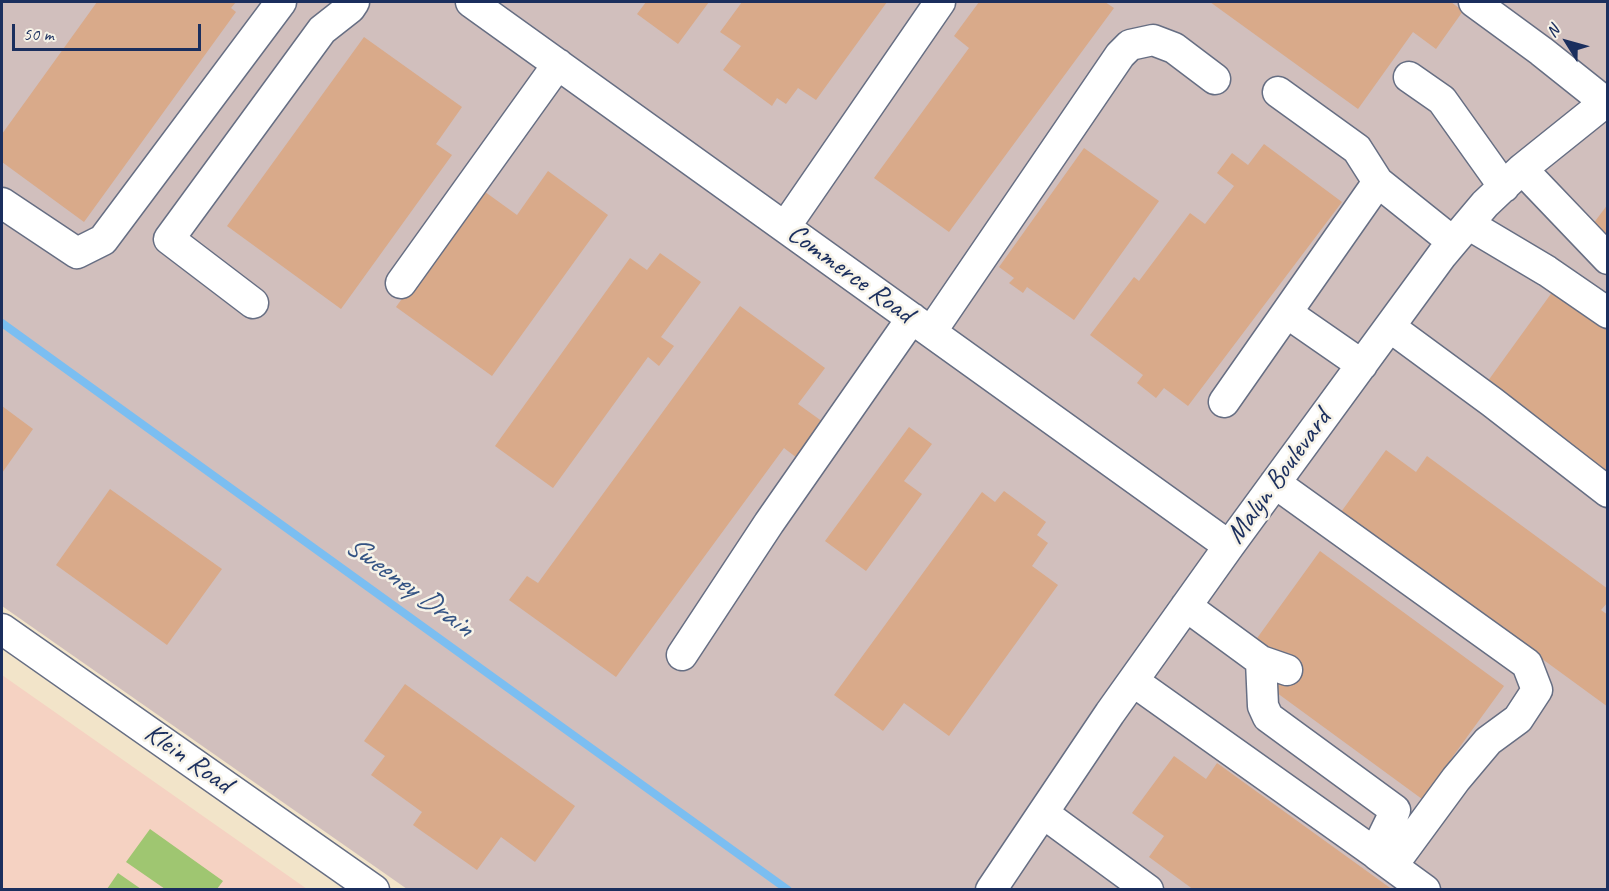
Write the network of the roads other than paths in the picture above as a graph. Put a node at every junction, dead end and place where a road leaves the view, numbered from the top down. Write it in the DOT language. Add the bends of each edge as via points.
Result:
graph roads {
  1 [pos="281,2"];
  2 [pos="354,2"];
  3 [pos="471,2"];
  4 [pos="940,2"];
  5 [pos="1474,2"];
  6 [pos="558,64"];
  7 [pos="1409,77"];
  8 [pos="1215,79"];
  9 [pos="1278,92"];
  10 [pos="1606,101"];
  11 [pos="1513,178"];
  12 [pos="1377,182"];
  13 [pos="2,203"];
  14 [pos="785,227"];
  15 [pos="1461,233"];
  16 [pos="1608,259"];
  17 [pos="402,283"];
  18 [pos="254,303"];
  19 [pos="1287,313"];
  20 [pos="1608,313"];
  21 [pos="921,325"];
  22 [pos="1390,327"];
  23 [pos="1362,365"];
  24 [pos="1224,402"];
  25 [pos="1275,483"];
  26 [pos="1608,492"];
  27 [pos="1229,546"];
  28 [pos="1186,606"];
  29 [pos="2,629"];
  30 [pos="682,655"];
  31 [pos="1133,681"];
  32 [pos="1043,813"];
  33 [pos="1383,860"];
  34 [pos="374,890"];
  35 [pos="991,890"];
  36 [pos="1148,890"];
  37 [pos="1425,890"];
  1 -- 13 [label="street" via="103,240 77,253"];
  2 -- 18 [label="street" via="322,30 169,239"];
  3 -- 6 [label="street, Commerce Road"];
  4 -- 14 [label="street"];
  5 -- 10 [label="street"];
  6 -- 14 [label="street, Commerce Road"];
  6 -- 17 [label="street"];
  7 -- 11 [label="street" via="1442,100"];
  8 -- 21 [label="street" via="1174,48 1153,40 1130,45"];
  9 -- 12 [label="street" via="1357,149"];
  10 -- 11 [label="street, Malyn Boulevard"];
  11 -- 15 [label="street, Malyn Boulevard"];
  11 -- 16 [label="street"];
  12 -- 15 [label="street"];
  12 -- 19 [label="street"];
  14 -- 21 [label="street, Commerce Road"];
  15 -- 20 [label="street" via="1547,271"];
  15 -- 22 [label="street, Malyn Boulevard"];
  19 -- 23 [label="street"];
  19 -- 24 [label="street"];
  21 -- 27 [label="street, Commerce Road"];
  21 -- 30 [label="street" via="782,504"];
  22 -- 23 [label="street, Malyn Boulevard"];
  22 -- 26 [label="street"];
  23 -- 25 [label="street, Malyn Boulevard"];
  25 -- 27 [label="street, Malyn Boulevard"];
  25 -- 33 [label="street" via="1527,664 1537,690 1518,719 1451,774"];
  27 -- 28 [label="street, Malyn Boulevard"];
  28 -- 31 [label="street, Malyn Boulevard"];
  28 -- 33 [label="street" via="1274,665 1263,706 1268,717 1395,810"];
  29 -- 34 [label="street, Klein Road"];
  31 -- 32 [label="street, Malyn Boulevard"];
  31 -- 33 [label="street"];
  32 -- 35 [label="street, Malyn Boulevard"];
  32 -- 36 [label="street"];
  33 -- 37 [label="street"];
}
